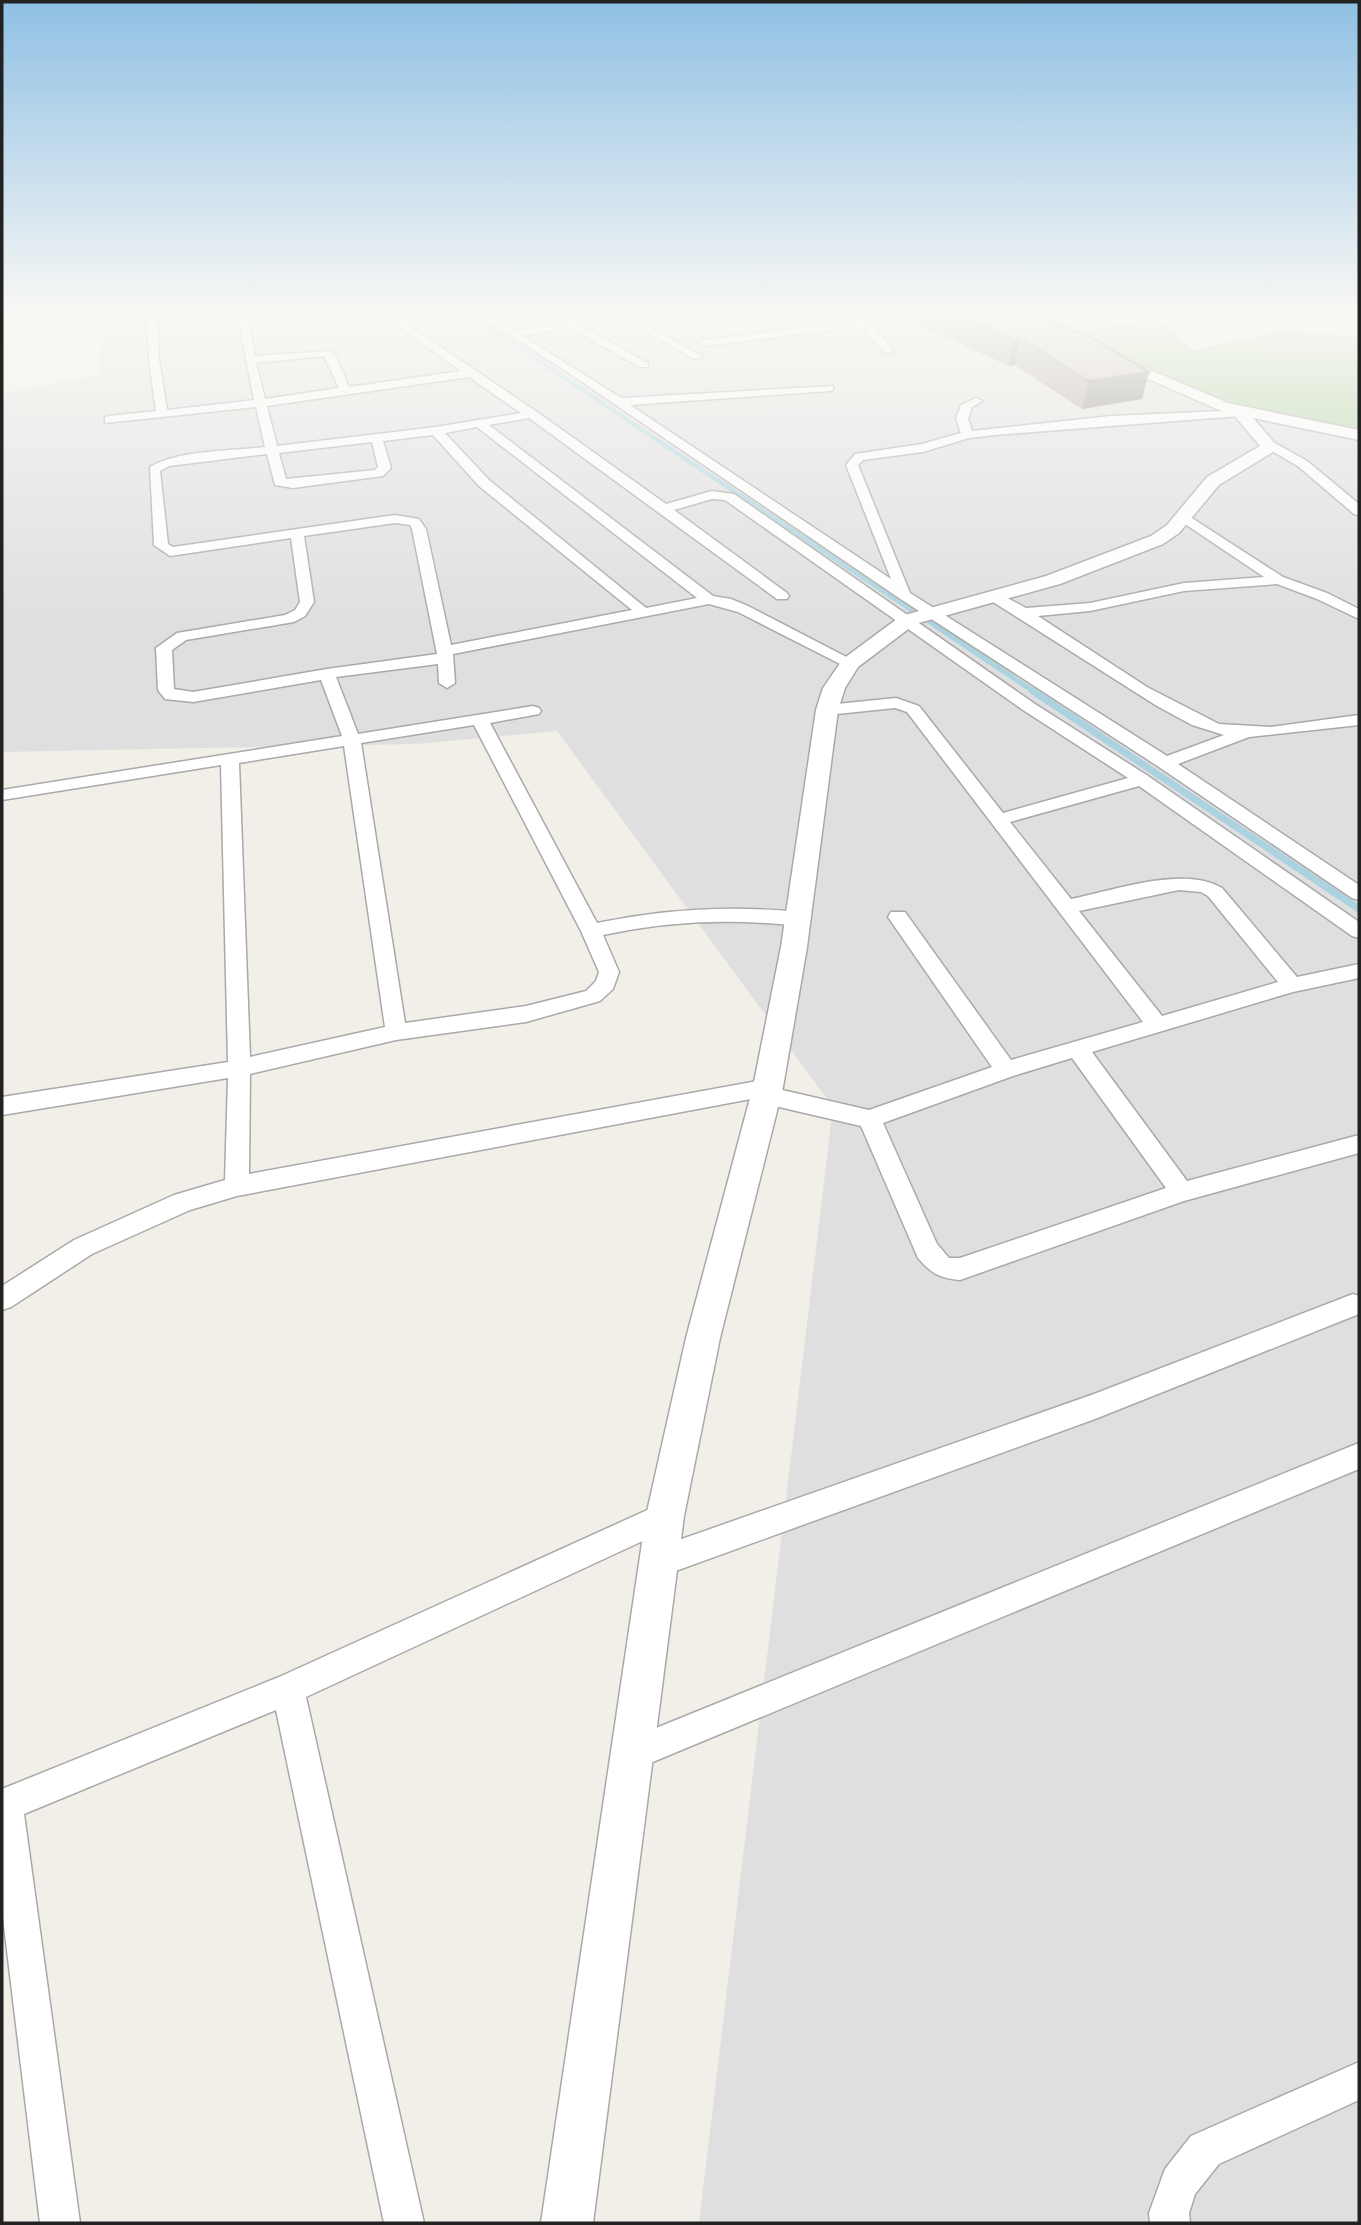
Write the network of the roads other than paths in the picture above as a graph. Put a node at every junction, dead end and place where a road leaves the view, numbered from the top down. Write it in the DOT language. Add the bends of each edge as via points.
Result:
graph roads {
  1 [pos="265,420"];
  2 [pos="502,420"];
  3 [pos="541,420"];
  4 [pos="643,420"];
  5 [pos="964,420"];
  6 [pos="1114,420"];
  7 [pos="1247,420"];
  8 [pos="1281,420"];
  9 [pos="480,424"];
  10 [pos="436,431"];
  11 [pos="968,435"];
  12 [pos="1359,435"];
  13 [pos="376,436"];
  14 [pos="1266,442"];
  15 [pos="273,448"];
  16 [pos="662,509"];
  17 [pos="1359,511"];
  18 [pos="1184,517"];
  19 [pos="297,534"];
  20 [pos="1278,580"];
  21 [pos="782,596"];
  22 [pos="995,597"];
  23 [pos="709,600"];
  24 [pos="918,612"];
  25 [pos="644,613"];
  26 [pos="1024,613"];
  27 [pos="1359,615"];
  28 [pos="445,654"];
  29 [pos="850,663"];
  30 [pos="327,674"];
  31 [pos="447,683"];
  32 [pos="827,710"];
  33 [pos="533,711"];
  34 [pos="480,720"];
  35 [pos="1359,720"];
  36 [pos="1246,733"];
  37 [pos="352,740"];
  38 [pos="230,761"];
  39 [pos="1165,763"];
  40 [pos="1142,780"];
  41 [pos="2,795"];
  42 [pos="998,820"];
  43 [pos="1359,894"];
  44 [pos="1065,907"];
  45 [pos="898,916"];
  46 [pos="797,919"];
  47 [pos="591,931"];
  48 [pos="1359,931"];
  49 [pos="1359,971"];
  50 [pos="1292,985"];
  51 [pos="1157,1026"];
  52 [pos="396,1032"];
  53 [pos="1078,1050"];
  54 [pos="239,1068"];
  55 [pos="1006,1070"];
  56 [pos="767,1091"];
  57 [pos="2,1106"];
  58 [pos="870,1119"];
  59 [pos="1359,1144"];
  60 [pos="237,1186"];
  61 [pos="1182,1192"];
  62 [pos="2,1299"];
  63 [pos="1353,1305"];
  64 [pos="1359,1456"];
  65 [pos="665,1516"];
  66 [pos="659,1562"];
  67 [pos="288,1689"];
  68 [pos="631,1755"];
  69 [pos="4,1806"];
  70 [pos="1359,2081"];
  71 [pos="563,2221"];
  72 [pos="60,2223"];
  73 [pos="404,2223"];
  74 [pos="1170,2223"];
  1 -- 15 [label="street"];
  2 -- 9 [label="street"];
  3 -- 16 [label="street"];
  4 -- 24 [label="street"];
  5 -- 11 [label="street"];
  6 -- 11 [label="street"];
  7 -- 14 [label="street"];
  8 -- 12 [label="street"];
  9 -- 10 [label="street"];
  9 -- 23 [label="street"];
  10 -- 13 [label="street"];
  10 -- 25 [label="street" via="484,483"];
  11 -- 24 [label="street" via="923,448 869,455 854,460 852,466"];
  13 -- 15 [label="street"];
  13 -- 15 [label="street" via="384,471 346,478 280,482"];
  14 -- 17 [label="street" via="1303,464"];
  14 -- 18 [label="street" via="1267,451 1222,474"];
  15 -- 19 [label="street" via="158,466 154,470 161,545 180,552"];
  16 -- 21 [label="street"];
  16 -- 24 [label="street" via="712,495 729,497"];
  18 -- 20 [label="street"];
  18 -- 22 [label="street" via="1157,540"];
  19 -- 28 [label="street" via="395,519 414,523"];
  19 -- 30 [label="street" via="307,602 300,613 170,642 164,648 166,690 170,696 193,697"];
  20 -- 26 [label="street" via="1184,587 1090,607"];
  20 -- 27 [label="street"];
  22 -- 24 [label="street"];
  22 -- 26 [label="street"];
  23 -- 25 [label="street"];
  23 -- 29 [label="street" via="743,609"];
  24 -- 29 [label="street"];
  24 -- 39 [label="street"];
  24 -- 40 [label="street" via="1028,707"];
  25 -- 28 [label="street"];
  26 -- 36 [label="street" via="1140,690 1200,723"];
  28 -- 30 [label="street"];
  28 -- 31 [label="street"];
  29 -- 32 [label="street"];
  30 -- 37 [label="street"];
  32 -- 42 [label="street" via="896,703 913,709"];
  32 -- 46 [label="street"];
  33 -- 34 [label="street"];
  34 -- 37 [label="street"];
  34 -- 47 [label="street"];
  35 -- 36 [label="street"];
  36 -- 39 [label="street"];
  37 -- 38 [label="street"];
  37 -- 52 [label="street"];
  38 -- 41 [label="street"];
  38 -- 54 [label="street"];
  39 -- 43 [label="street"];
  40 -- 42 [label="street"];
  40 -- 48 [label="street"];
  42 -- 44 [label="street"];
  44 -- 50 [label="street" via="1179,884 1205,886 1215,892"];
  44 -- 51 [label="street"];
  45 -- 55 [label="street"];
  46 -- 47 [label="street" via="704,912"];
  46 -- 56 [label="street"];
  47 -- 52 [label="street" via="609,972 606,984 593,996 526,1014"];
  49 -- 50 [label="street"];
  50 -- 51 [label="street"];
  51 -- 53 [label="street"];
  52 -- 54 [label="street"];
  53 -- 55 [label="street"];
  53 -- 61 [label="street"];
  54 -- 57 [label="street"];
  54 -- 60 [label="street"];
  55 -- 58 [label="street"];
  56 -- 58 [label="street"];
  56 -- 60 [label="street"];
  56 -- 65 [label="street" via="703,1338"];
  58 -- 61 [label="street" via="927,1251 943,1268 960,1269"];
  59 -- 61 [label="street"];
  60 -- 62 [label="street" via="183,1202 83,1247"];
  63 -- 66 [label="street" via="1095,1406"];
  64 -- 68 [label="street"];
  65 -- 66 [label="street"];
  65 -- 67 [label="street"];
  66 -- 68 [label="street"];
  67 -- 69 [label="street"];
  67 -- 73 [label="street"];
  68 -- 71 [label="street"];
  69 -- 72 [label="street"];
  70 -- 74 [label="street" via="1205,2150 1179,2183"];
}
